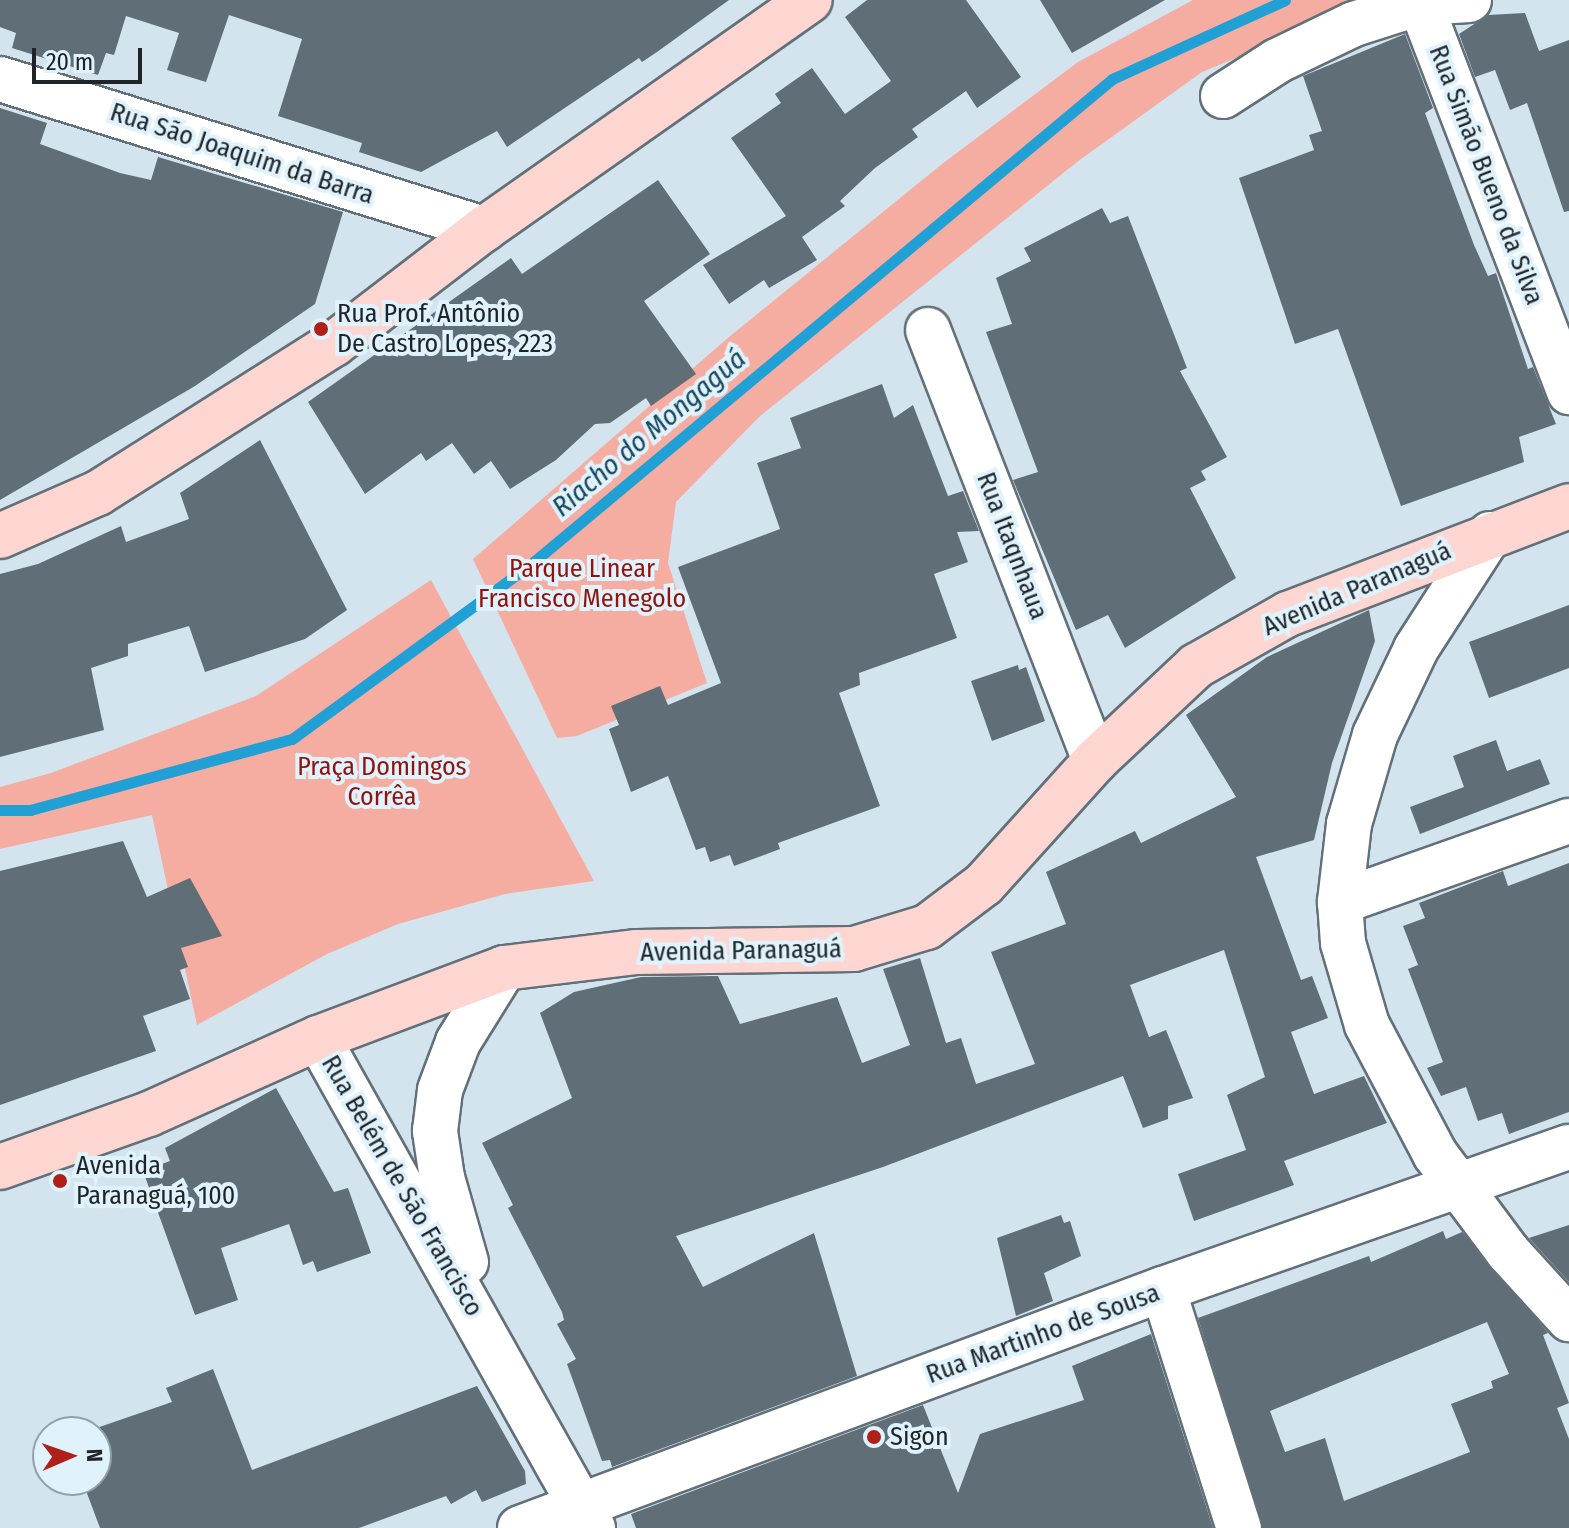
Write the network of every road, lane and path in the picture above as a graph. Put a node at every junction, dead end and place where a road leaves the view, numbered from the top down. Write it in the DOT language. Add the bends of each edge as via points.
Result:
graph roads {
  1 [pos="810,0"];
  2 [pos="1469,0"];
  3 [pos="1420,3"];
  4 [pos="0,79"];
  5 [pos="1223,96"];
  6 [pos="484,229"];
  7 [pos="928,330"];
  8 [pos="1569,392"];
  9 [pos="1569,506"];
  10 [pos="1490,534"];
  11 [pos="0,536"];
  12 [pos="1095,761"];
  13 [pos="1569,821"];
  14 [pos="1340,902"];
  15 [pos="504,968"];
  16 [pos="318,1038"];
  17 [pos="1569,1147"];
  18 [pos="0,1167"];
  19 [pos="1461,1186"];
  20 [pos="1163,1289"];
  21 [pos="1569,1319"];
  22 [pos="486,1334"];
  23 [pos="587,1517"];
  24 [pos="520,1528"];
  25 [pos="1239,1528"];
  1 -- 6 [label="main road"];
  2 -- 3 [label="street"];
  3 -- 5 [label="street" via="1354,24 1277,61"];
  3 -- 8 [label="street, Rua Simão Bueno da Silva"];
  4 -- 6 [label="street, Rua São Joaquim da Barra"];
  6 -- 11 [label="main road" via="366,323 183,443 98,493"];
  7 -- 12 [label="street, Rua Itaqnhaua"];
  9 -- 10 [label="main road, Avenida Paranaguá"];
  10 -- 12 [label="main road, Avenida Paranaguá" via="1288,614 1196,666"];
  10 -- 14 [label="street" via="1416,649 1375,735 1349,824"];
  12 -- 15 [label="main road, Avenida Paranaguá" via="984,884 927,927 854,949 637,952"];
  13 -- 14 [label="street"];
  14 -- 19 [label="street" via="1343,943 1367,1025 1435,1154"];
  15 -- 16 [label="main road, Avenida Paranaguá"];
  15 -- 22 [label="street, Rua Belém de São Francisco" via="458,1042 440,1090 435,1131 442,1178"];
  16 -- 18 [label="main road, Avenida Paranaguá" via="149,1114"];
  16 -- 22 [label="street, Rua Belém de São Francisco"];
  17 -- 19 [label="street, Rua Martinho de Sousa"];
  19 -- 20 [label="street, Rua Martinho de Sousa"];
  19 -- 21 [label="street" via="1508,1252"];
  20 -- 23 [label="street, Rua Martinho de Sousa"];
  20 -- 25 [label="street"];
  22 -- 23 [label="street, Rua Belém de São Francisco"];
  23 -- 24 [label="street, Rua Martinho de Sousa"];
}
